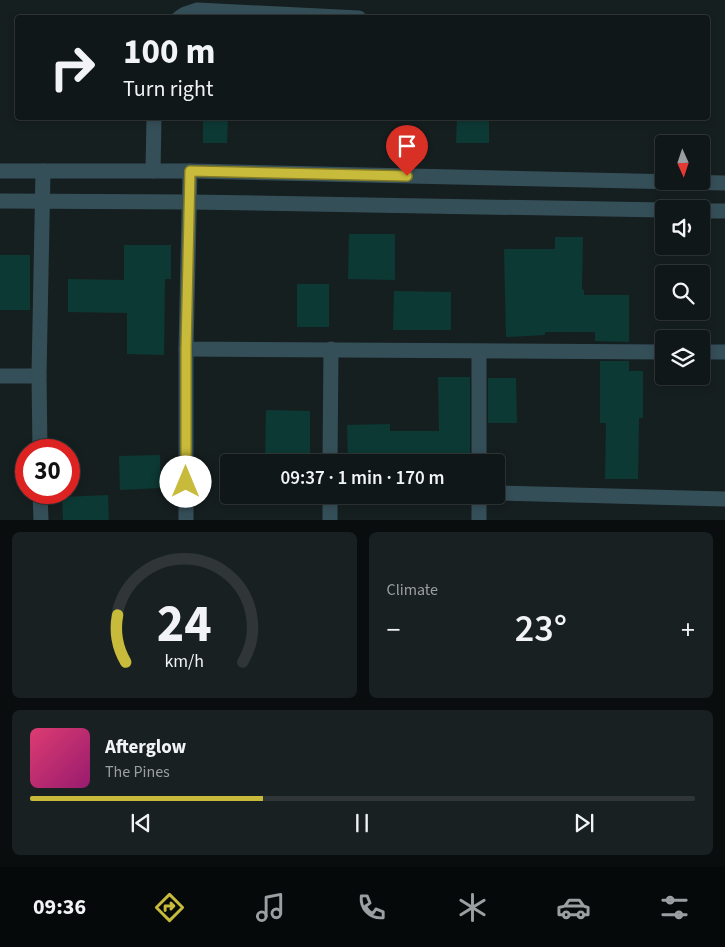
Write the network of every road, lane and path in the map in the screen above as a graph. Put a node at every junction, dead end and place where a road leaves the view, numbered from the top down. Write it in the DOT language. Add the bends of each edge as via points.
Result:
graph roads {
  1 [pos="184,15"];
  2 [pos="298,15"];
  3 [pos="154,120"];
  4 [pos="0,171"];
  5 [pos="43,171"];
  6 [pos="190,171"];
  7 [pos="153,172"];
  8 [pos="725,183"];
  9 [pos="0,201"];
  10 [pos="44,202"];
  11 [pos="190,202"];
  12 [pos="655,210"];
  13 [pos="710,211"];
  14 [pos="725,211"];
  15 [pos="186,349"];
  16 [pos="330,349"];
  17 [pos="479,352"];
  18 [pos="655,352"];
  19 [pos="710,352"];
  20 [pos="725,352"];
  21 [pos="0,376"];
  22 [pos="39,376"];
  23 [pos="40,439"];
  24 [pos="330,454"];
  25 [pos="479,454"];
  26 [pos="505,493"];
  27 [pos="725,499"];
  28 [pos="40,504"];
  29 [pos="330,504"];
  30 [pos="479,504"];
  31 [pos="41,520"];
  32 [pos="186,520"];
  33 [pos="330,520"];
  34 [pos="479,520"];
  1 -- 2 [label="street" via="197,10"];
  3 -- 7 [label="street"];
  4 -- 5 [label="street"];
  5 -- 7 [label="street"];
  5 -- 10 [label="street"];
  6 -- 7 [label="street"];
  6 -- 8 [label="street"];
  6 -- 11 [label="street"];
  9 -- 10 [label="street"];
  10 -- 11 [label="street"];
  10 -- 22 [label="street"];
  11 -- 12 [label="street"];
  11 -- 15 [label="street"];
  13 -- 14 [label="street"];
  15 -- 16 [label="street"];
  15 -- 32 [label="street"];
  16 -- 17 [label="street"];
  16 -- 24 [label="street"];
  17 -- 18 [label="street"];
  17 -- 25 [label="street"];
  19 -- 20 [label="street"];
  21 -- 22 [label="street"];
  22 -- 23 [label="street"];
  26 -- 27 [label="street"];
  28 -- 31 [label="street"];
  29 -- 33 [label="street"];
  30 -- 34 [label="street"];
}
